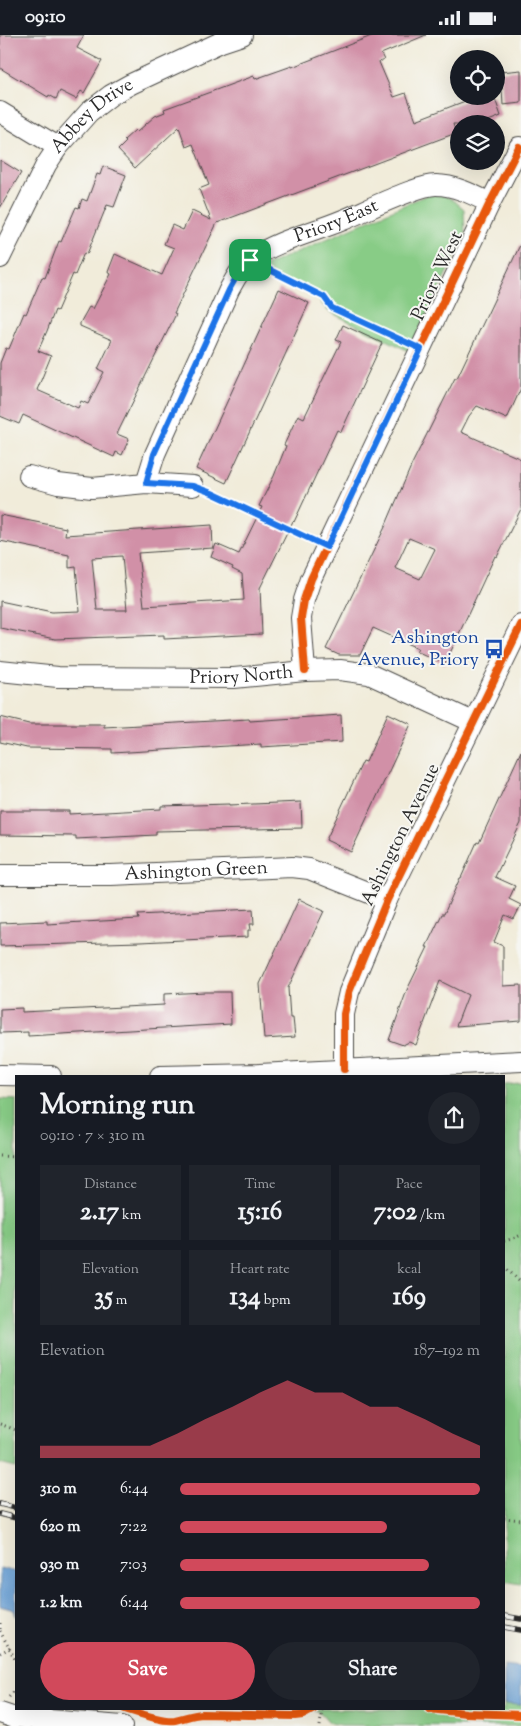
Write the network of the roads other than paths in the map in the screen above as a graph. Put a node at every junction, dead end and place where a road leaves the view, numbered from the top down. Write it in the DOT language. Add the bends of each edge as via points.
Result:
graph roads {
  1 [pos="242,35"];
  2 [pos="218,39"];
  3 [pos="0,113"];
  4 [pos="58,147"];
  5 [pos="519,147"];
  6 [pos="490,203"];
  7 [pos="0,258"];
  8 [pos="30,476"];
  9 [pos="146,483"];
  10 [pos="193,486"];
  11 [pos="521,625"];
  12 [pos="0,671"];
  13 [pos="305,671"];
  14 [pos="473,722"];
  15 [pos="0,875"];
  16 [pos="387,901"];
  17 [pos="521,1061"];
  18 [pos="344,1069"];
  19 [pos="0,1075"];
  20 [pos="15,1075"];
  21 [pos="193,1075"];
  22 [pos="0,1713"];
  23 [pos="128,1719"];
  1 -- 2 [label="street, Abbey Drive"];
  2 -- 4 [label="street, Abbey Drive" via="111,95 89,112"];
  3 -- 4 [label="street"];
  4 -- 7 [label="street, Abbey Drive"];
  5 -- 6 [label="street, Priory West"];
  6 -- 9 [label="street, Priory East" via="469,193 435,185 412,191 269,248 250,260 242,267 229,290 154,454"];
  6 -- 13 [label="street, Priory West" via="311,579 301,618"];
  8 -- 9 [label="street" via="58,484 92,488"];
  9 -- 10 [label="street"];
  11 -- 14 [label="street, Ashington Avenue"];
  12 -- 13 [label="street, Priory North" via="58,677 224,678"];
  13 -- 14 [label="street, Priory North" via="340,670 369,674"];
  14 -- 16 [label="street, Ashington Avenue"];
  15 -- 16 [label="street, Ashington Green" via="111,875 301,868 328,875"];
  16 -- 18 [label="street, Ashington Avenue" via="349,992 344,1014"];
  17 -- 18 [label="street"];
  18 -- 21 [label="street"];
  19 -- 20 [label="street"];
  22 -- 23 [label="street" via="12,1717"];
}
